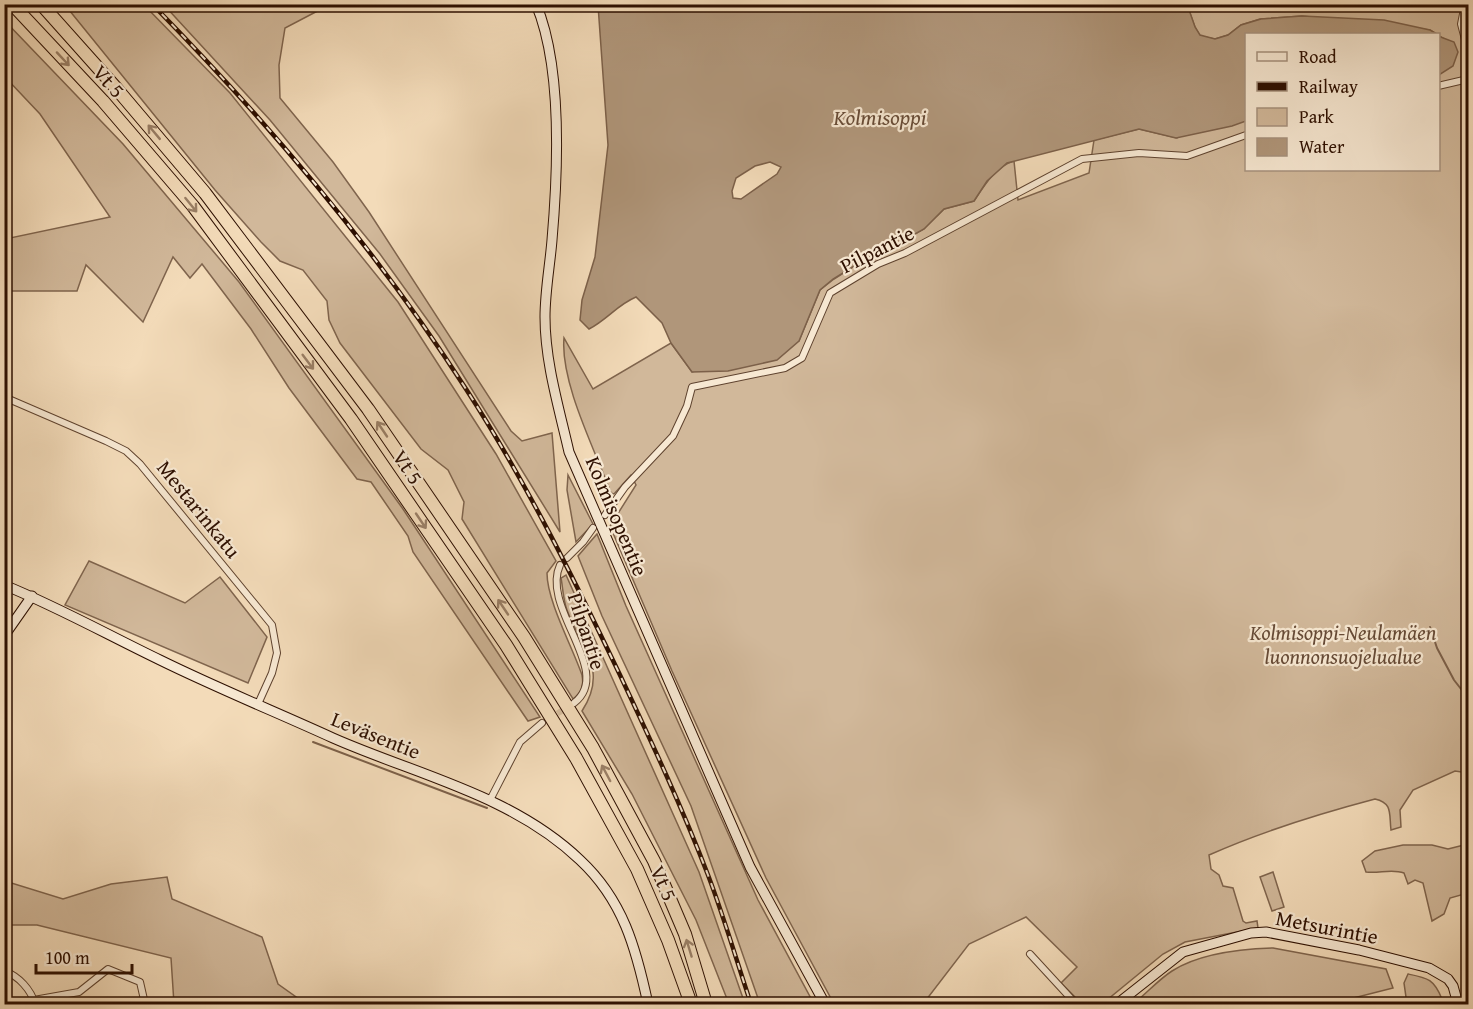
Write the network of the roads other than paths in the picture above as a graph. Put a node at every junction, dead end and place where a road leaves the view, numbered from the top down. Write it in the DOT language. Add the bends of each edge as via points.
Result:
graph roads {
  1 [pos="11,4"];
  2 [pos="41,4"];
  3 [pos="46,4"];
  4 [pos="536,4"];
  5 [pos="1466,4"];
  6 [pos="1468,51"];
  7 [pos="1468,79"];
  8 [pos="1440,86"];
  9 [pos="116,88"];
  10 [pos="1245,135"];
  11 [pos="6,399"];
  12 [pos="605,515"];
  13 [pos="593,528"];
  14 [pos="567,558"];
  15 [pos="560,565"];
  16 [pos="4,585"];
  17 [pos="32,596"];
  18 [pos="4,636"];
  19 [pos="573,703"];
  20 [pos="258,704"];
  21 [pos="542,723"];
  22 [pos="490,800"];
  23 [pos="1030,954"];
  24 [pos="4,971"];
  25 [pos="34,1002"];
  26 [pos="145,1005"];
  27 [pos="648,1005"];
  28 [pos="691,1005"];
  29 [pos="706,1005"];
  30 [pos="825,1005"];
  31 [pos="1076,1005"];
  32 [pos="1117,1005"];
  33 [pos="1458,1005"];
  1 -- 28 [label="highway, Vt 5, one-way" via="103,102 192,206 351,419 506,645 576,758 637,869"];
  2 -- 9 [label="highway, Vt 5"];
  3 -- 9 [label="highway"];
  4 -- 30 [label="main road, Kolmisopentie" via="553,74 556,125 554,218 545,317 552,379 569,452 750,867"];
  5 -- 6 [label="street" via="1461,24"];
  7 -- 8 [label="street"];
  29 -- 9 [label="highway, Vt 5, one-way" via="685,934 654,861 593,748 524,636 368,409 205,193"];
  10 -- 12 [label="street, Pilpantie" via="1187,156 1139,153 1082,159 830,292 802,358 785,368 692,387 673,436 625,487"];
  11 -- 20 [label="street, Mestarinkatu" via="126,451 221,561 272,625 277,653"];
  13 -- 14 [label="street"];
  15 -- 19 [label="street, Pilpantie" via="556,572 557,595 584,663 587,682 581,697"];
  16 -- 17 [label="main road, Leväsentie"];
  17 -- 18 [label="main road"];
  17 -- 20 [label="main road, Leväsentie"];
  20 -- 22 [label="main road, Leväsentie" via="336,740"];
  21 -- 22 [label="street" via="520,742"];
  22 -- 27 [label="main road, Leväsentie" via="566,847 606,890 633,942"];
  23 -- 31 [label="street"];
  24 -- 25 [label="street" via="23,983"];
  25 -- 26 [label="street" via="79,992 108,969 140,982"];
  32 -- 33 [label="main road, Metsurintie" via="1183,952 1266,932 1429,968 1448,979"];
}
